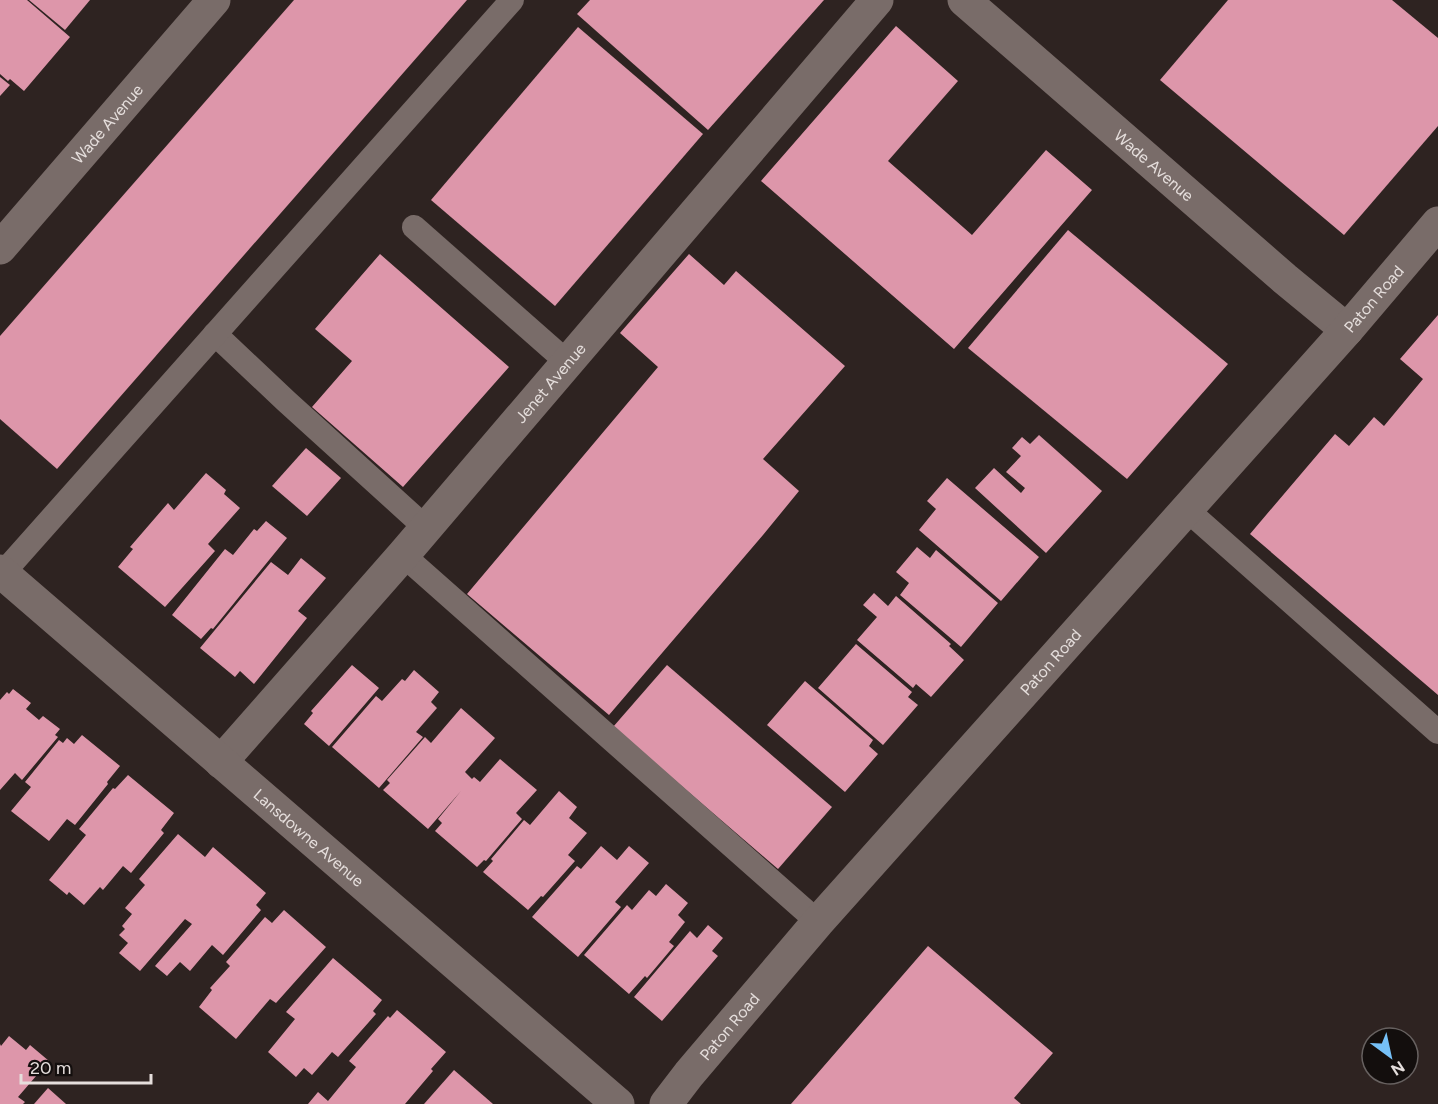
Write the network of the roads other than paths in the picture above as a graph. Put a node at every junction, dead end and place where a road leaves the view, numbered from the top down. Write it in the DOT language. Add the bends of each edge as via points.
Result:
graph roads {
  1 [pos="214,0"];
  2 [pos="512,0"];
  3 [pos="876,0"];
  4 [pos="964,0"];
  5 [pos="1438,223"];
  6 [pos="414,227"];
  7 [pos="0,248"];
  8 [pos="1347,330"];
  9 [pos="215,334"];
  10 [pos="567,362"];
  11 [pos="1186,509"];
  12 [pos="426,528"];
  13 [pos="404,555"];
  14 [pos="1,572"];
  15 [pos="1438,732"];
  16 [pos="221,762"];
  17 [pos="818,922"];
  18 [pos="618,1104"];
  19 [pos="666,1104"];
  1 -- 7 [label="street, Wade Avenue"];
  2 -- 9 [label="lane"];
  3 -- 10 [label="street, Jenet Avenue"];
  4 -- 8 [label="street, Wade Avenue"];
  5 -- 8 [label="street, Paton Road"];
  6 -- 10 [label="lane"];
  8 -- 11 [label="street, Paton Road"];
  9 -- 12 [label="lane"];
  9 -- 14 [label="lane"];
  10 -- 12 [label="street, Jenet Avenue"];
  11 -- 15 [label="lane"];
  11 -- 17 [label="street, Paton Road"];
  12 -- 13 [label="street, Jenet Avenue"];
  13 -- 16 [label="street, Jenet Avenue"];
  13 -- 17 [label="lane"];
  14 -- 16 [label="street, Lansdowne Avenue"];
  16 -- 18 [label="street, Lansdowne Avenue"];
  17 -- 19 [label="street, Paton Road"];
}
